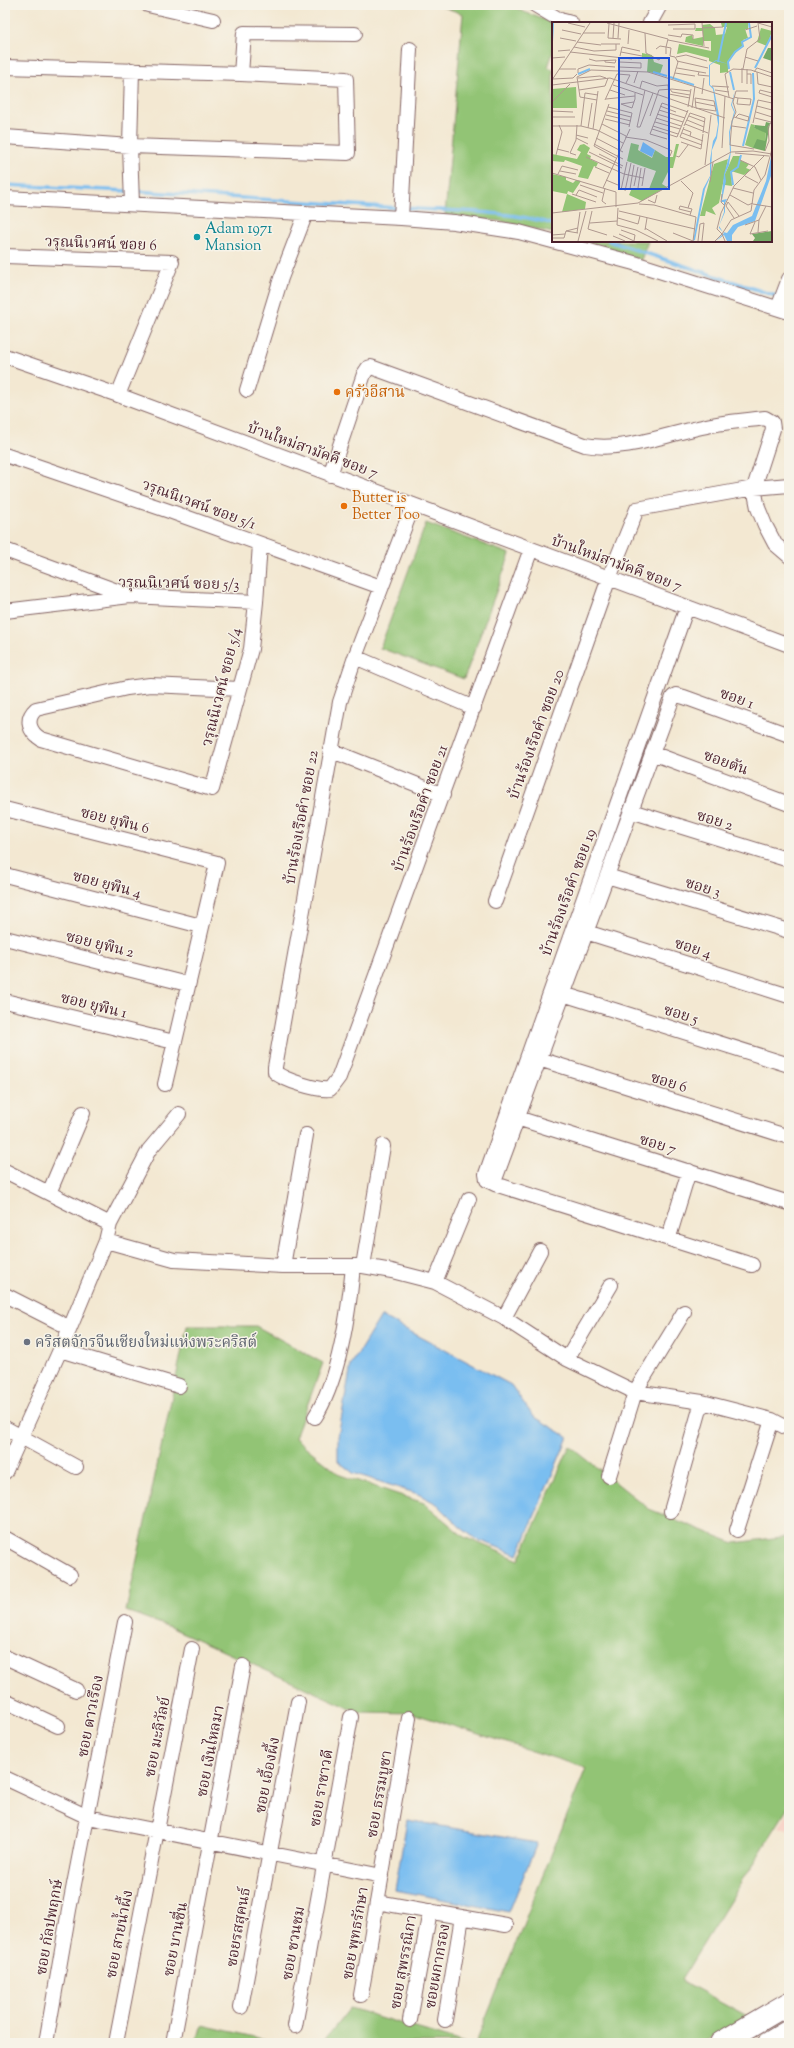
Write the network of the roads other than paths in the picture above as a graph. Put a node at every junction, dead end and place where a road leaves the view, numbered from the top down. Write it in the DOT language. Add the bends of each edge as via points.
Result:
graph roads {
  1 [pos="148,5"];
  2 [pos="535,5"];
  3 [pos="660,5"];
  4 [pos="195,10"];
  5 [pos="213,20"];
  6 [pos="567,22"];
  7 [pos="651,22"];
  8 [pos="355,34"];
  9 [pos="410,49"];
  10 [pos="5,67"];
  11 [pos="132,70"];
  12 [pos="241,74"];
  13 [pos="5,137"];
  14 [pos="130,146"];
  15 [pos="5,198"];
  16 [pos="132,204"];
  17 [pos="402,212"];
  18 [pos="306,213"];
  19 [pos="552,241"];
  20 [pos="556,242"];
  21 [pos="5,256"];
  22 [pos="789,278"];
  23 [pos="783,304"];
  24 [pos="5,356"];
  25 [pos="247,390"];
  26 [pos="118,396"];
  27 [pos="5,455"];
  28 [pos="330,474"];
  29 [pos="789,485"];
  30 [pos="754,488"];
  31 [pos="413,505"];
  32 [pos="260,544"];
  33 [pos="531,549"];
  34 [pos="5,550"];
  35 [pos="789,556"];
  36 [pos="609,578"];
  37 [pos="381,587"];
  38 [pos="130,596"];
  39 [pos="256,602"];
  40 [pos="687,607"];
  41 [pos="5,612"];
  42 [pos="789,645"];
  43 [pos="355,657"];
  44 [pos="240,690"];
  45 [pos="474,708"];
  46 [pos="789,735"];
  47 [pos="330,750"];
  48 [pos="652,753"];
  49 [pos="443,795"];
  50 [pos="789,804"];
  51 [pos="5,809"];
  52 [pos="631,811"];
  53 [pos="789,860"];
  54 [pos="5,875"];
  55 [pos="607,876"];
  56 [pos="495,901"];
  57 [pos="201,926"];
  58 [pos="789,931"];
  59 [pos="586,932"];
  60 [pos="5,938"];
  61 [pos="187,984"];
  62 [pos="563,994"];
  63 [pos="789,996"];
  64 [pos="5,1001"];
  65 [pos="174,1042"];
  66 [pos="539,1059"];
  67 [pos="789,1065"];
  68 [pos="339,1077"];
  69 [pos="165,1084"];
  70 [pos="83,1113"];
  71 [pos="179,1114"];
  72 [pos="517,1118"];
  73 [pos="306,1136"];
  74 [pos="789,1137"];
  75 [pos="383,1146"];
  76 [pos="5,1171"];
  77 [pos="689,1171"];
  78 [pos="495,1184"];
  79 [pos="49,1193"];
  80 [pos="469,1199"];
  81 [pos="789,1203"];
  82 [pos="110,1224"];
  83 [pos="669,1237"];
  84 [pos="106,1241"];
  85 [pos="540,1251"];
  86 [pos="752,1265"];
  87 [pos="283,1266"];
  88 [pos="358,1266"];
  89 [pos="435,1282"];
  90 [pos="612,1285"];
  91 [pos="5,1295"];
  92 [pos="684,1312"];
  93 [pos="504,1318"];
  94 [pos="70,1328"];
  95 [pos="60,1350"];
  96 [pos="567,1359"];
  97 [pos="179,1386"];
  98 [pos="635,1392"];
  99 [pos="702,1402"];
  100 [pos="315,1417"];
  101 [pos="772,1420"];
  102 [pos="5,1428"];
  103 [pos="789,1429"];
  104 [pos="22,1436"];
  105 [pos="76,1466"];
  106 [pos="5,1472"];
  107 [pos="609,1476"];
  108 [pos="671,1511"];
  109 [pos="737,1530"];
  110 [pos="5,1538"];
  111 [pos="70,1575"];
  112 [pos="125,1622"];
  113 [pos="192,1649"];
  114 [pos="5,1657"];
  115 [pos="243,1666"];
  116 [pos="76,1690"];
  117 [pos="5,1701"];
  118 [pos="298,1702"];
  119 [pos="351,1717"];
  120 [pos="409,1718"];
  121 [pos="58,1726"];
  122 [pos="5,1778"];
  123 [pos="88,1817"];
  124 [pos="156,1831"];
  125 [pos="211,1842"];
  126 [pos="269,1854"];
  127 [pos="324,1865"];
  128 [pos="382,1876"];
  129 [pos="377,1902"];
  130 [pos="430,1911"];
  131 [pos="462,1917"];
  132 [pos="506,1925"];
  133 [pos="361,1995"];
  134 [pos="789,2003"];
  135 [pos="241,2007"];
  136 [pos="410,2020"];
  137 [pos="445,2020"];
  138 [pos="295,2026"];
  139 [pos="789,2031"];
  140 [pos="46,2043"];
  141 [pos="116,2043"];
  142 [pos="173,2043"];
  143 [pos="721,2043"];
  144 [pos="769,2043"];
  1 -- 4 [label="street"];
  2 -- 6 [label="street"];
  3 -- 7 [label="street"];
  4 -- 5 [label="street"];
  8 -- 12 [label="street" via="244,33"];
  9 -- 17 [label="street"];
  10 -- 11 [label="street"];
  11 -- 12 [label="street"];
  11 -- 14 [label="street"];
  12 -- 14 [label="street" via="346,79 348,153"];
  13 -- 14 [label="street"];
  14 -- 16 [label="street"];
  15 -- 16 [label="street"];
  16 -- 18 [label="street"];
  17 -- 18 [label="street"];
  17 -- 19 [label="street" via="519,232"];
  18 -- 25 [label="street" via="281,278"];
  20 -- 23 [label="street"];
  21 -- 26 [label="street, วรุณนิเวศน์ ซอย 6" via="172,262"];
  22 -- 23 [label="street"];
  24 -- 26 [label="street, บ้านใหม่สามัคคี ซอย 7"];
  26 -- 28 [label="street, บ้านใหม่สามัคคี ซอย 7"];
  27 -- 32 [label="street, วรุณนิเวศน์ ซอย 5/1"];
  28 -- 30 [label="street" via="364,374 368,368 375,367 597,447 628,444 704,426 769,419 773,429"];
  28 -- 31 [label="street, บ้านใหม่สามัคคี ซอย 7"];
  29 -- 30 [label="street"];
  30 -- 35 [label="street" via="765,525 775,544"];
  30 -- 36 [label="street, บ้านร้องเรือคำ ซอย 20" via="637,509"];
  31 -- 33 [label="street, บ้านใหม่สามัคคี ซอย 7"];
  31 -- 37 [label="street, บ้านร้องเรือคำ ซอย 22"];
  32 -- 37 [label="street, วรุณนิเวศน์ ซอย 5/1"];
  32 -- 39 [label="street, วรุณนิเวศน์ ซอย 5/4"];
  33 -- 36 [label="street, บ้านใหม่สามัคคี ซอย 7"];
  33 -- 45 [label="street, บ้านร้องเรือคำ ซอย 21"];
  34 -- 38 [label="street"];
  36 -- 40 [label="street, บ้านใหม่สามัคคี ซอย 7"];
  36 -- 56 [label="street, บ้านร้องเรือคำ ซอย 20"];
  37 -- 43 [label="street, บ้านร้องเรือคำ ซอย 22"];
  38 -- 39 [label="street, วรุณนิเวศน์ ซอย 5/3"];
  38 -- 41 [label="street, วรุณนิเวศน์ ซอย 5/3"];
  39 -- 44 [label="street, วรุณนิเวศน์ ซอย 5/4" via="251,649"];
  40 -- 42 [label="street, บ้านใหม่สามัคคี ซอย 7"];
  40 -- 78 [label="street, บ้านร้องเรือคำ ซอย 19" via="486,1174 487,1180"];
  43 -- 45 [label="street"];
  43 -- 47 [label="street, บ้านร้องเรือคำ ซอย 22" via="340,702"];
  44 -- 44 [label="street, วรุณนิเวศน์ ซอย 5/4" via="212,789 41,739 32,731 30,716 36,709 127,688 150,684"];
  45 -- 49 [label="street, บ้านร้องเรือคำ ซอย 21"];
  46 -- 48 [label="street, ซอย 1" via="676,695 673,697"];
  47 -- 49 [label="street"];
  47 -- 68 [label="street, บ้านร้องเรือคำ ซอย 22" via="274,1067 278,1076 323,1090 330,1089"];
  48 -- 50 [label="street, ซอยตัน"];
  48 -- 52 [label="street"];
  49 -- 68 [label="street, บ้านร้องเรือคำ ซอย 21"];
  51 -- 57 [label="street, ซอย ยุพิน 6" via="217,863"];
  52 -- 53 [label="street, ซอย 2"];
  52 -- 55 [label="street"];
  54 -- 57 [label="street, ซอย ยุพิน 4"];
  55 -- 58 [label="street, ซอย 3"];
  55 -- 59 [label="street"];
  57 -- 61 [label="street"];
  59 -- 62 [label="street"];
  59 -- 63 [label="street, ซอย 4"];
  60 -- 61 [label="street, ซอย ยุพิน 2"];
  61 -- 65 [label="street"];
  62 -- 66 [label="street"];
  62 -- 67 [label="street, ซอย 5"];
  64 -- 65 [label="street, ซอย ยุพิน 1"];
  65 -- 69 [label="street"];
  66 -- 72 [label="street"];
  66 -- 74 [label="street, ซอย 6"];
  70 -- 79 [label="street"];
  71 -- 82 [label="street" via="149,1150"];
  72 -- 77 [label="street, ซอย 7"];
  72 -- 78 [label="street" via="494,1180"];
  73 -- 87 [label="street"];
  75 -- 88 [label="street"];
  76 -- 79 [label="street"];
  77 -- 81 [label="street, ซอย 7"];
  77 -- 83 [label="street"];
  78 -- 83 [label="street"];
  79 -- 82 [label="street"];
  80 -- 89 [label="street"];
  82 -- 84 [label="street"];
  83 -- 86 [label="street"];
  84 -- 87 [label="street" via="174,1260"];
  84 -- 94 [label="street"];
  85 -- 93 [label="street"];
  87 -- 88 [label="street"];
  88 -- 89 [label="street" via="392,1271"];
  88 -- 100 [label="street" via="333,1377 324,1402"];
  89 -- 93 [label="street"];
  90 -- 96 [label="street"];
  91 -- 94 [label="street"];
  92 -- 98 [label="street"];
  93 -- 96 [label="street"];
  94 -- 95 [label="street"];
  95 -- 97 [label="street"];
  95 -- 104 [label="street"];
  96 -- 98 [label="street"];
  98 -- 99 [label="street"];
  98 -- 107 [label="street"];
  99 -- 101 [label="street"];
  99 -- 108 [label="street"];
  101 -- 103 [label="street"];
  101 -- 109 [label="street"];
  102 -- 104 [label="street"];
  104 -- 105 [label="street"];
  104 -- 106 [label="street"];
  110 -- 111 [label="street"];
  112 -- 123 [label="street, ซอย ดาวเรือง"];
  113 -- 124 [label="street, ซอย มะลิวัลย์"];
  114 -- 116 [label="street"];
  115 -- 125 [label="street, ซอย เงินไหลมา"];
  117 -- 121 [label="street"];
  118 -- 126 [label="street, ซอย เอื้องผึ้ง"];
  119 -- 127 [label="street, ซอย ราชาวดี"];
  120 -- 128 [label="street, ซอย ธรรมบูชา"];
  122 -- 123 [label="street"];
  123 -- 124 [label="street"];
  123 -- 140 [label="street, ซอย กัลปพฤกษ์" via="68,1910"];
  124 -- 125 [label="street"];
  124 -- 141 [label="street, ซอย สายน้ำผึ้ง"];
  125 -- 126 [label="street"];
  125 -- 142 [label="street, ซอย บานชื่น"];
  126 -- 127 [label="street"];
  126 -- 135 [label="street, ซอยรสสุคนธ์"];
  127 -- 128 [label="street"];
  127 -- 138 [label="street, ซอย ชวนชม"];
  128 -- 129 [label="street, ซอย พุทธรักษา"];
  129 -- 130 [label="street"];
  129 -- 133 [label="street, ซอย พุทธรักษา"];
  130 -- 131 [label="street"];
  130 -- 136 [label="street, ซอย สุพรรณิกา"];
  131 -- 132 [label="street"];
  131 -- 137 [label="street, ซอยผกากรอง"];
  134 -- 143 [label="main road"];
  139 -- 144 [label="main road"];
}
